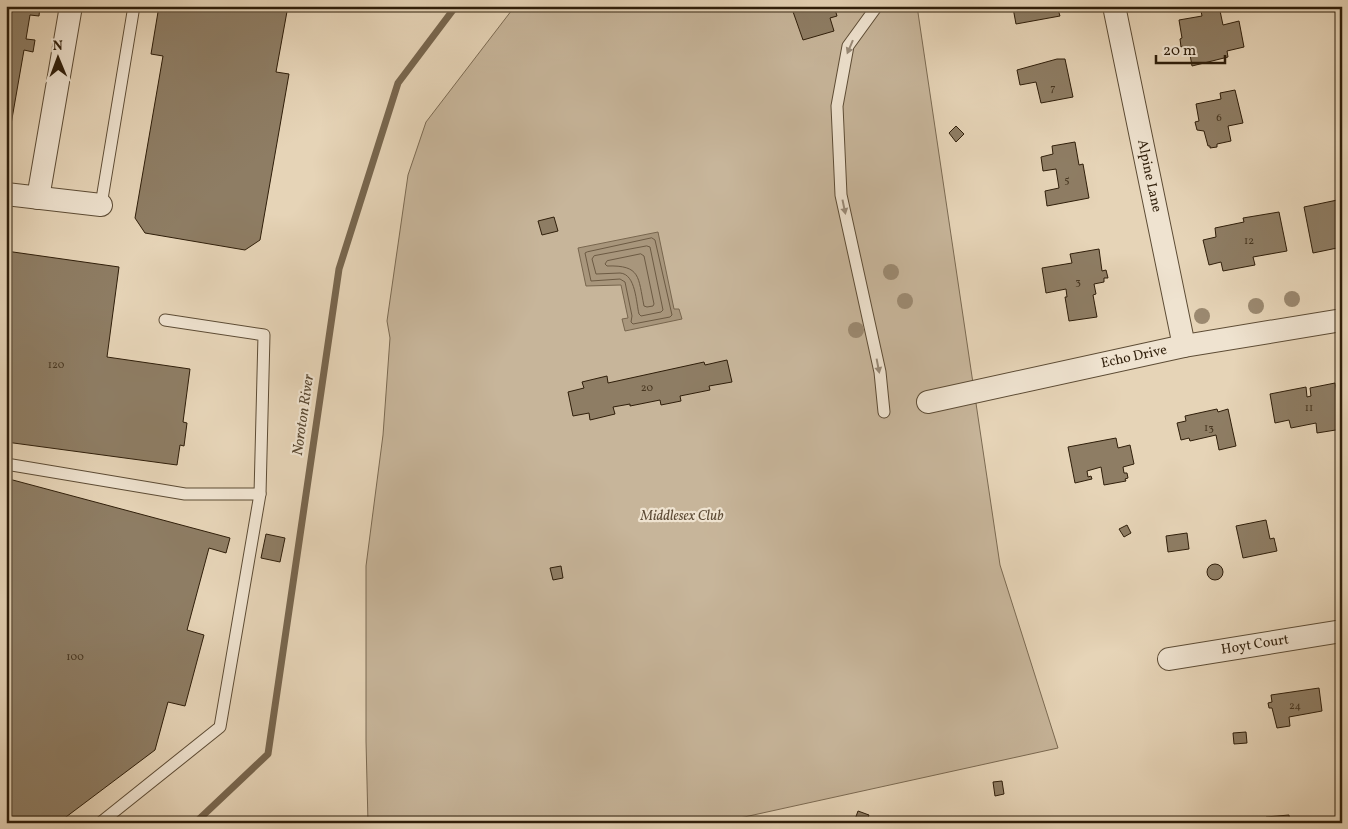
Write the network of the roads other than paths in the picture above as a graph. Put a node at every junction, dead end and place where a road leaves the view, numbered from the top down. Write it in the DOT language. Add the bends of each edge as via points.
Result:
graph roads {
  1 [pos="71,6"];
  2 [pos="134,6"];
  3 [pos="876,6"];
  4 [pos="1114,6"];
  5 [pos="6,194"];
  6 [pos="38,198"];
  7 [pos="101,205"];
  8 [pos="165,320"];
  9 [pos="1342,320"];
  10 [pos="1184,346"];
  11 [pos="928,402"];
  12 [pos="884,412"];
  13 [pos="6,464"];
  14 [pos="260,494"];
  15 [pos="1342,631"];
  16 [pos="1169,659"];
  17 [pos="100,823"];
  1 -- 6 [label="street"];
  2 -- 7 [label="lane"];
  3 -- 12 [label="lane, one-way" via="848,46 837,106 841,195 880,372"];
  4 -- 10 [label="street, Alpine Lane"];
  5 -- 6 [label="street"];
  6 -- 7 [label="street"];
  8 -- 14 [label="lane" via="264,335"];
  9 -- 10 [label="street, Echo Drive"];
  10 -- 11 [label="street, Echo Drive"];
  13 -- 14 [label="lane" via="185,494"];
  14 -- 17 [label="lane" via="220,727"];
  15 -- 16 [label="street, Hoyt Court"];
}
